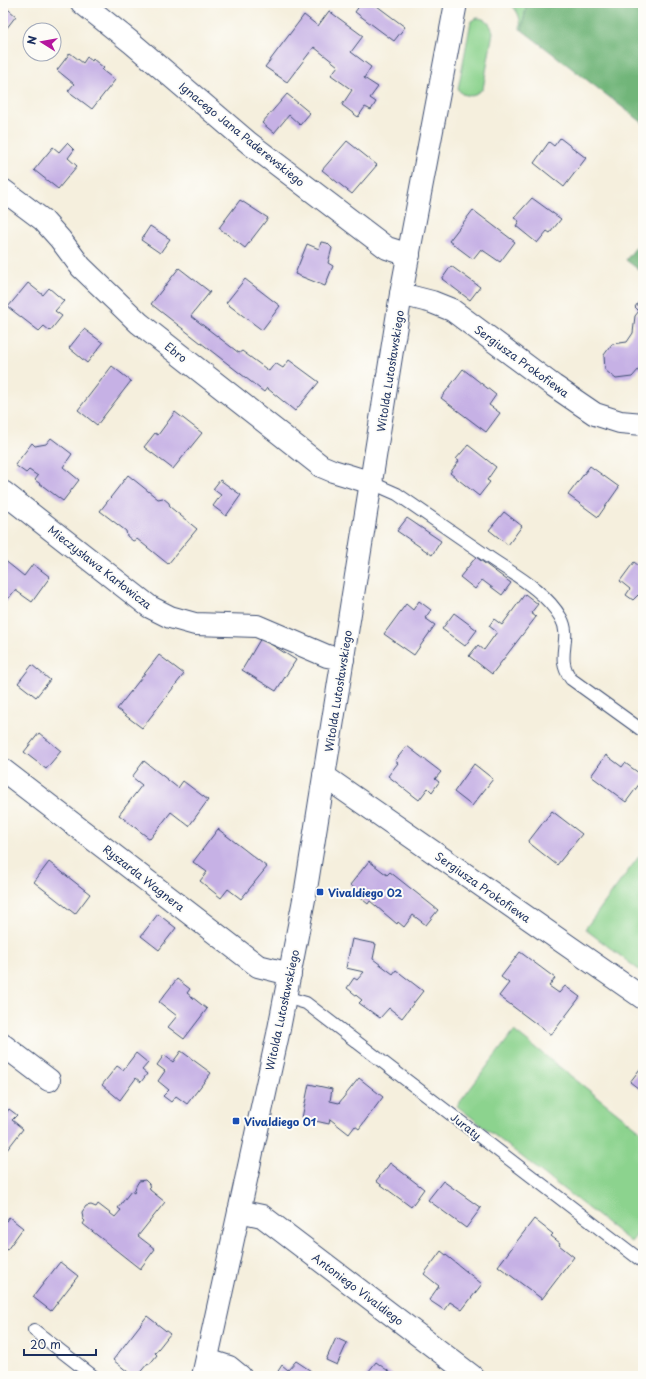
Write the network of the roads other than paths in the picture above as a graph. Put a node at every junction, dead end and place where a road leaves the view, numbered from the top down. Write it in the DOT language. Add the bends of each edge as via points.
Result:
graph roads {
  1 [pos="82,3"];
  2 [pos="456,3"];
  3 [pos="3,190"];
  4 [pos="409,255"];
  5 [pos="401,294"];
  6 [pos="643,424"];
  7 [pos="372,483"];
  8 [pos="3,492"];
  9 [pos="343,658"];
  10 [pos="643,732"];
  11 [pos="3,770"];
  12 [pos="324,776"];
  13 [pos="290,974"];
  14 [pos="285,998"];
  15 [pos="643,998"];
  16 [pos="3,1045"];
  17 [pos="49,1080"];
  18 [pos="239,1211"];
  19 [pos="643,1262"];
  20 [pos="34,1330"];
  21 [pos="205,1368"];
  22 [pos="93,1376"];
  23 [pos="240,1376"];
  24 [pos="472,1376"];
  1 -- 4 [label="street, Ignacego Jana Paderewskiego" via="249,143 387,248"];
  2 -- 4 [label="street, Witolda Lutosławskiego"];
  3 -- 7 [label="street, Ebro" via="43,220 81,267 139,322 321,466"];
  4 -- 5 [label="street, Witolda Lutosławskiego"];
  5 -- 6 [label="street, Sergiusza Prokofiewa" via="452,310 595,414 620,422"];
  5 -- 7 [label="street, Witolda Lutosławskiego"];
  7 -- 9 [label="street, Witolda Lutosławskiego"];
  7 -- 10 [label="lane" via="397,494 539,592 562,619 565,631 562,662 571,679"];
  8 -- 9 [label="street, Mieczysława Karłowicza" via="150,607 170,617 195,624 256,626 327,656"];
  9 -- 12 [label="street, Witolda Lutosławskiego"];
  11 -- 13 [label="street, Ryszarda Wagnera" via="258,966"];
  12 -- 13 [label="street, Witolda Lutosławskiego"];
  12 -- 15 [label="street, Sergiusza Prokofiewa"];
  13 -- 14 [label="street, Witolda Lutosławskiego"];
  14 -- 18 [label="street, Witolda Lutosławskiego"];
  14 -- 19 [label="lane, Juraty" via="306,1003"];
  16 -- 17 [label="street"];
  18 -- 21 [label="street, Witolda Lutosławskiego"];
  18 -- 24 [label="street, Antoniego Vivaldiego" via="262,1216"];
  20 -- 22 [label="lane"];
  21 -- 23 [label="street" via="229,1367"];
}
